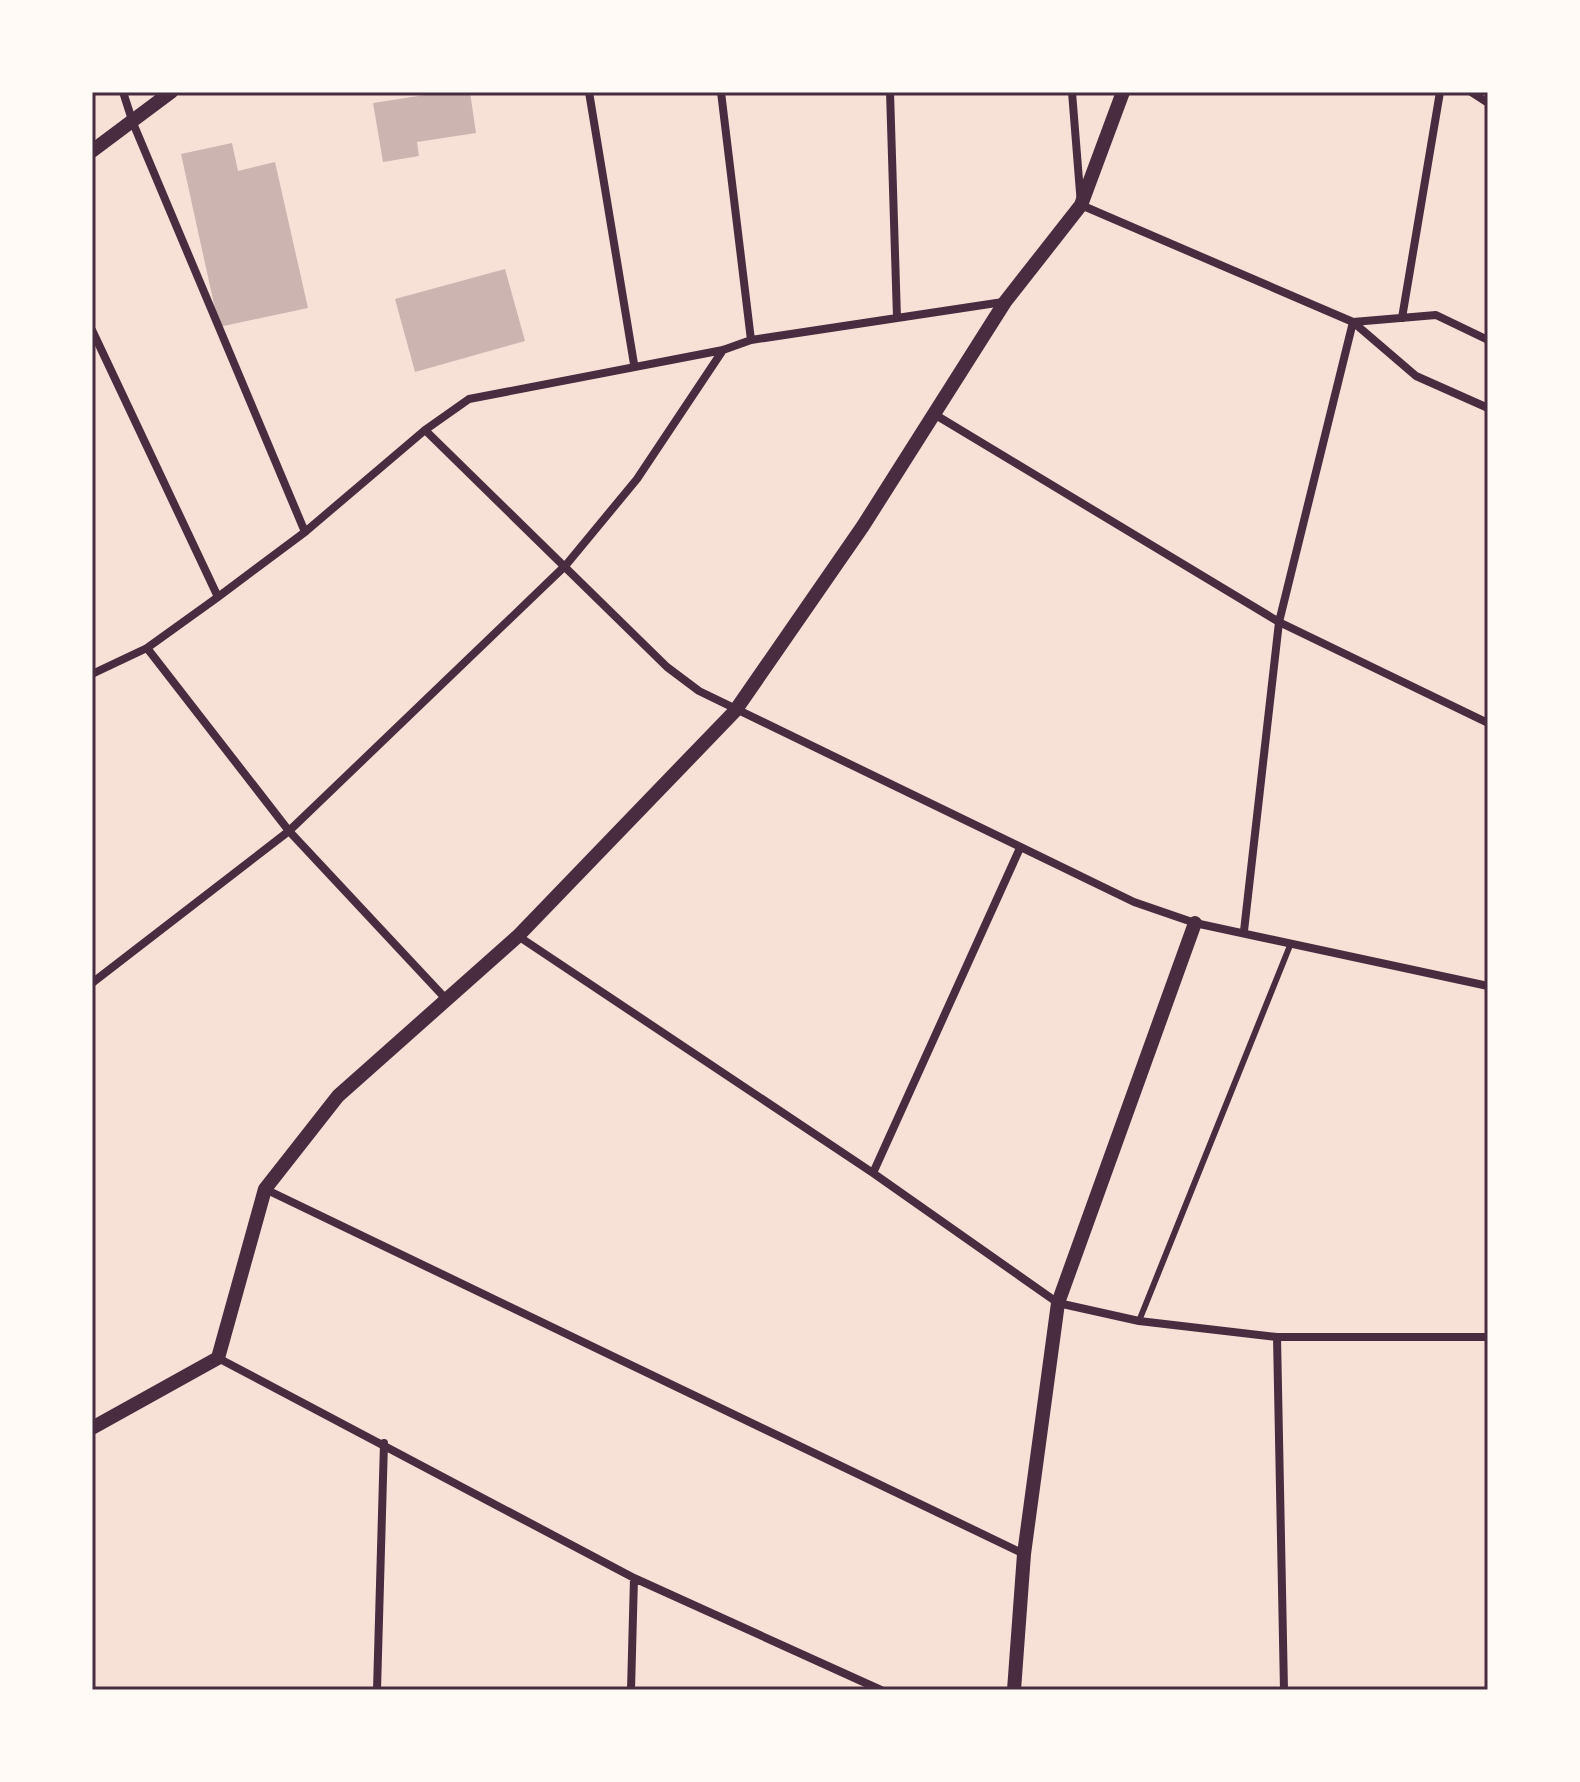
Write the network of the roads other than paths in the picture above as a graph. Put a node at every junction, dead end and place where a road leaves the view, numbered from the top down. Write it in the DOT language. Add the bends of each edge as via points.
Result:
graph roads {
  1 [pos="123,92"];
  2 [pos="171,92"];
  3 [pos="589,92"];
  4 [pos="721,92"];
  5 [pos="890,92"];
  6 [pos="1072,92"];
  7 [pos="1123,92"];
  8 [pos="1440,92"];
  9 [pos="1471,92"];
  10 [pos="1488,103"];
  11 [pos="133,123"];
  12 [pos="92,151"];
  13 [pos="1081,205"];
  14 [pos="1005,302"];
  15 [pos="897,318"];
  16 [pos="1402,318"];
  17 [pos="1353,322"];
  18 [pos="92,330"];
  19 [pos="751,340"];
  20 [pos="1488,340"];
  21 [pos="723,350"];
  22 [pos="634,364"];
  23 [pos="1488,408"];
  24 [pos="934,414"];
  25 [pos="425,430"];
  26 [pos="305,532"];
  27 [pos="566,565"];
  28 [pos="218,597"];
  29 [pos="1279,622"];
  30 [pos="147,648"];
  31 [pos="92,674"];
  32 [pos="735,711"];
  33 [pos="1488,723"];
  34 [pos="289,831"];
  35 [pos="1020,848"];
  36 [pos="1195,923"];
  37 [pos="1244,931"];
  38 [pos="518,936"];
  39 [pos="1291,943"];
  40 [pos="92,983"];
  41 [pos="1488,986"];
  42 [pos="446,999"];
  43 [pos="873,1173"];
  44 [pos="265,1189"];
  45 [pos="1058,1303"];
  46 [pos="1139,1321"];
  47 [pos="1277,1337"];
  48 [pos="1488,1337"];
  49 [pos="218,1358"];
  50 [pos="92,1428"];
  51 [pos="384,1443"];
  52 [pos="1024,1554"];
  53 [pos="634,1578"];
  54 [pos="377,1690"];
  55 [pos="631,1690"];
  56 [pos="881,1690"];
  57 [pos="1014,1690"];
  58 [pos="1284,1690"];
  1 -- 11 [label="street"];
  2 -- 11 [label="street"];
  3 -- 22 [label="street"];
  4 -- 19 [label="street"];
  5 -- 15 [label="street"];
  6 -- 13 [label="street"];
  7 -- 13 [label="street"];
  8 -- 16 [label="street"];
  9 -- 10 [label="street"];
  11 -- 12 [label="street"];
  11 -- 26 [label="street"];
  13 -- 14 [label="street"];
  13 -- 17 [label="street"];
  14 -- 15 [label="street"];
  14 -- 24 [label="street"];
  15 -- 19 [label="street"];
  16 -- 17 [label="street"];
  16 -- 20 [label="street" via="1436,315"];
  17 -- 23 [label="street" via="1416,376"];
  17 -- 29 [label="street"];
  18 -- 28 [label="street"];
  19 -- 21 [label="street"];
  21 -- 22 [label="street"];
  21 -- 27 [label="street" via="637,479"];
  22 -- 25 [label="street" via="469,399"];
  24 -- 29 [label="street"];
  24 -- 32 [label="street"];
  25 -- 26 [label="street"];
  25 -- 27 [label="street"];
  26 -- 28 [label="street"];
  27 -- 32 [label="street" via="667,667"];
  27 -- 34 [label="street"];
  28 -- 30 [label="street"];
  29 -- 33 [label="street"];
  29 -- 37 [label="street"];
  30 -- 31 [label="street"];
  30 -- 34 [label="street"];
  32 -- 35 [label="street"];
  32 -- 38 [label="street"];
  34 -- 40 [label="street"];
  34 -- 42 [label="street"];
  35 -- 36 [label="street" via="1134,902"];
  35 -- 43 [label="street"];
  36 -- 37 [label="street"];
  36 -- 45 [label="street"];
  37 -- 39 [label="street"];
  38 -- 42 [label="street"];
  38 -- 43 [label="street"];
  39 -- 41 [label="street"];
  39 -- 46 [label="lane"];
  42 -- 44 [label="street" via="338,1096"];
  43 -- 45 [label="street"];
  44 -- 49 [label="street"];
  44 -- 52 [label="street"];
  45 -- 46 [label="street"];
  45 -- 52 [label="street"];
  46 -- 47 [label="street"];
  47 -- 48 [label="street"];
  47 -- 58 [label="street"];
  49 -- 50 [label="street"];
  49 -- 51 [label="street"];
  51 -- 53 [label="street"];
  51 -- 54 [label="street"];
  52 -- 57 [label="street"];
  53 -- 55 [label="street"];
  53 -- 56 [label="street"];
}
